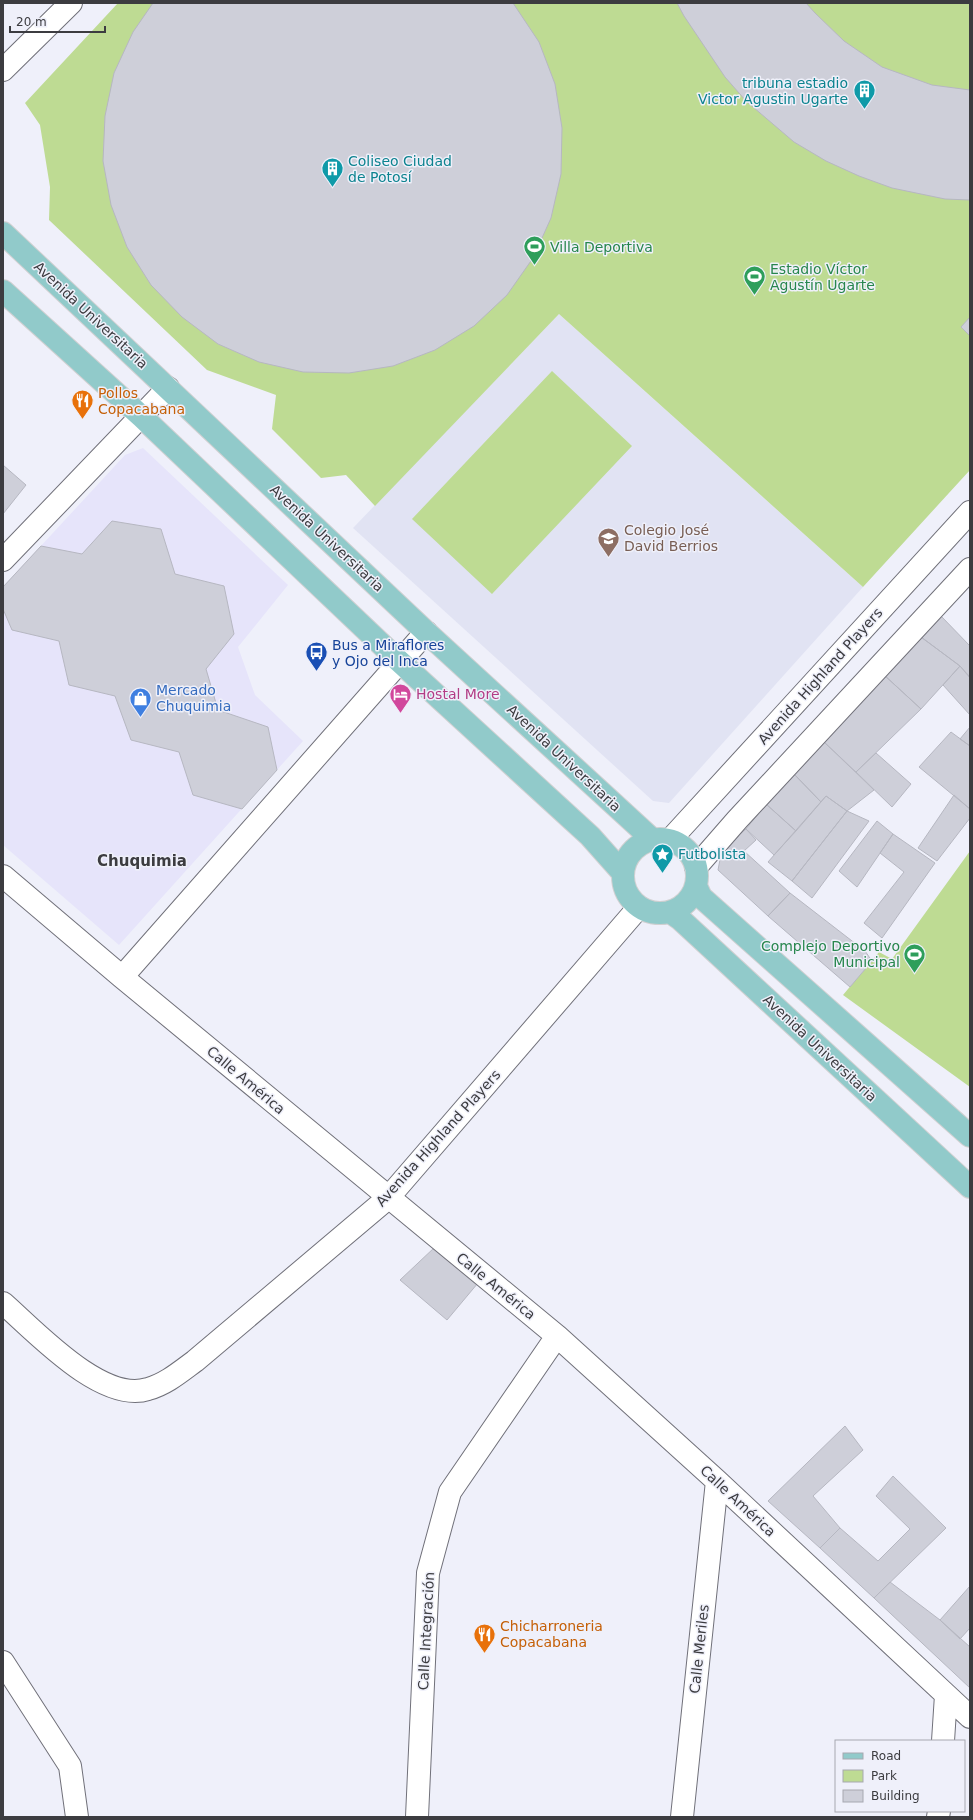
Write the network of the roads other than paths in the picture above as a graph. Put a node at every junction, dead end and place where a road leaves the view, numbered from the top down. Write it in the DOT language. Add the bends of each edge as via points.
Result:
graph roads {
  1 [pos="71,3"];
  2 [pos="3,70"];
  3 [pos="3,233"];
  4 [pos="3,291"];
  5 [pos="168,388"];
  6 [pos="141,416"];
  7 [pos="970,512"];
  8 [pos="3,560"];
  9 [pos="970,569"];
  10 [pos="426,632"];
  11 [pos="399,661"];
  12 [pos="662,840"];
  13 [pos="622,872"];
  14 [pos="3,876"];
  15 [pos="696,876"];
  16 [pos="640,907"];
  17 [pos="670,912"];
  18 [pos="122,977"];
  19 [pos="970,1136"];
  20 [pos="970,1187"];
  21 [pos="388,1198"];
  22 [pos="3,1303"];
  23 [pos="557,1336"];
  24 [pos="716,1481"];
  25 [pos="3,1662"];
  26 [pos="946,1695"];
  27 [pos="970,1717"];
  28 [pos="943,1740"];
  29 [pos="77,1817"];
  30 [pos="417,1817"];
  31 [pos="682,1817"];
  1 -- 2 [label="street"];
  3 -- 5 [label="main road, Avenida Universitaria"];
  4 -- 6 [label="main road"];
  5 -- 6 [label="street"];
  5 -- 10 [label="main road, Avenida Universitaria"];
  6 -- 8 [label="street"];
  6 -- 11 [label="main road"];
  7 -- 12 [label="street, Avenida Highland Players"];
  9 -- 15 [label="street" via="736,820"];
  10 -- 11 [label="street"];
  10 -- 12 [label="main road, Avenida Universitaria"];
  11 -- 13 [label="main road" via="590,836"];
  11 -- 18 [label="street"];
  12 -- 13 [label="main road" via="640,845 629,854"];
  12 -- 15 [label="main road" via="682,846 690,855"];
  13 -- 16 [label="main road" via="626,892"];
  14 -- 18 [label="street, Calle América"];
  15 -- 17 [label="main road" via="686,902"];
  15 -- 19 [label="main road" via="701,897"];
  16 -- 17 [label="main road" via="660,913"];
  16 -- 21 [label="street, Avenida Highland Players"];
  17 -- 20 [label="main road, Avenida Universitaria"];
  18 -- 21 [label="street, Calle América"];
  21 -- 22 [label="street, Avenida Highland Players" via="195,1361 171,1378 147,1390 119,1390 81,1371"];
  21 -- 23 [label="street, Calle América"];
  23 -- 24 [label="street, Calle América"];
  23 -- 30 [label="street, Calle Integración" via="450,1492 428,1573"];
  24 -- 26 [label="street, Calle América"];
  24 -- 31 [label="street, Calle Meriles"];
  25 -- 29 [label="street" via="70,1766"];
  26 -- 27 [label="street, Calle América"];
  26 -- 28 [label="street"];
}
